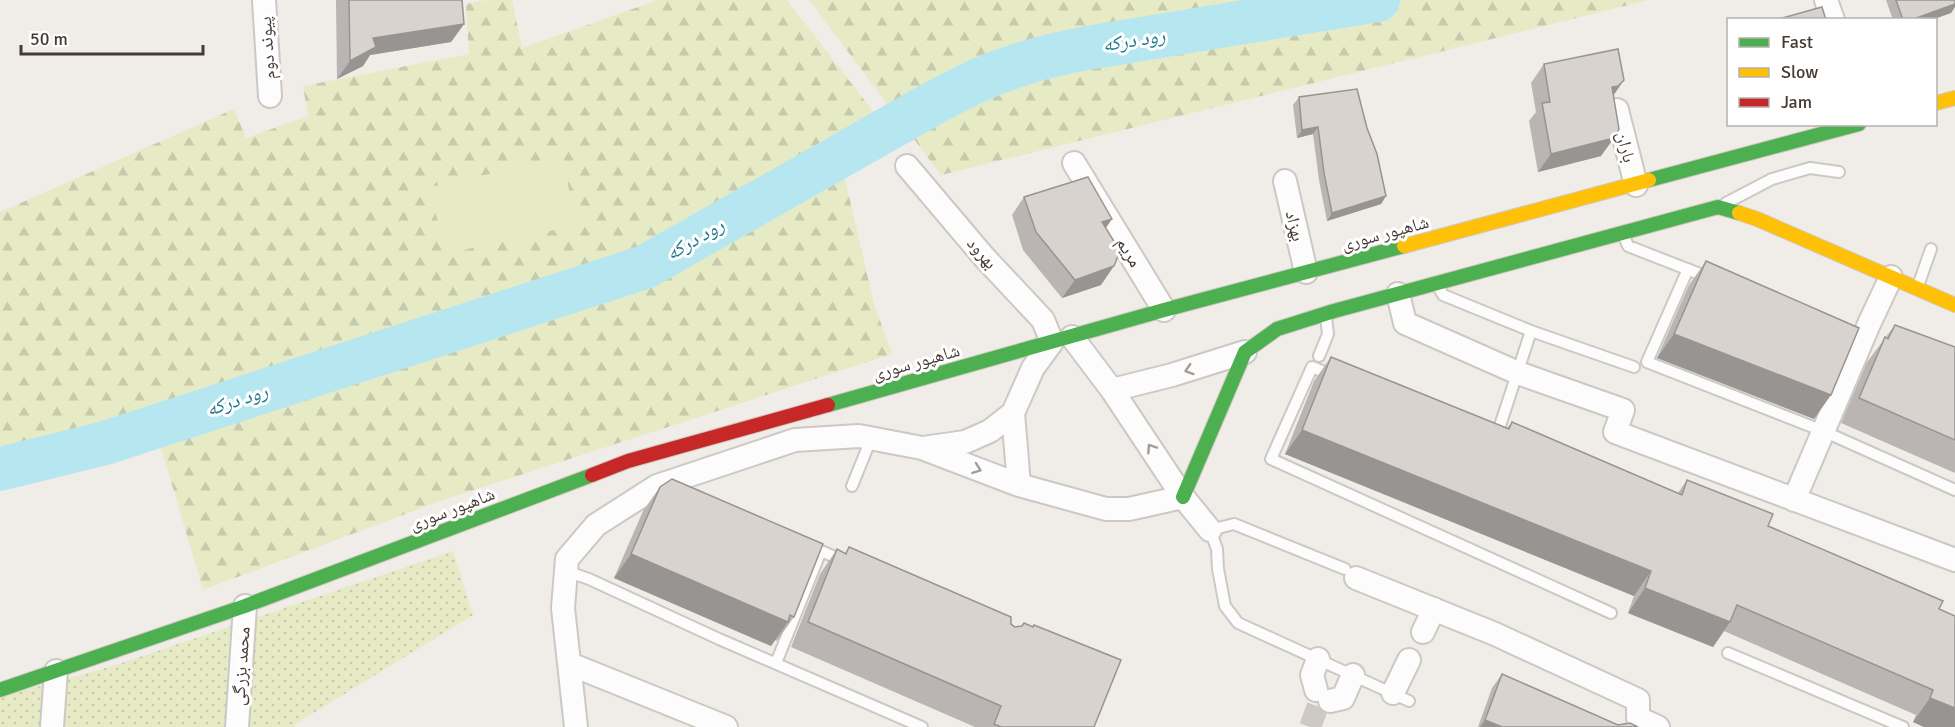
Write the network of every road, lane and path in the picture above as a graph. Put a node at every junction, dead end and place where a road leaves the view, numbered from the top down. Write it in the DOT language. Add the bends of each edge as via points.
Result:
graph roads {
  1 [pos="264,0"];
  2 [pos="1826,0"];
  3 [pos="1832,18"];
  4 [pos="270,96"];
  5 [pos="1955,98"];
  6 [pos="1937,102"];
  7 [pos="1617,110"];
  8 [pos="1852,126"];
  9 [pos="1074,163"];
  10 [pos="907,166"];
  11 [pos="1839,172"];
  12 [pos="1285,181"];
  13 [pos="1636,185"];
  14 [pos="1718,207"];
  15 [pos="1623,233"];
  16 [pos="1931,249"];
  17 [pos="1688,269"];
  18 [pos="1306,272"];
  19 [pos="1891,278"];
  20 [pos="1437,283"];
  21 [pos="1722,283"];
  22 [pos="1917,289"];
  23 [pos="1398,294"];
  24 [pos="1955,305"];
  25 [pos="1164,310"];
  26 [pos="1326,313"];
  27 [pos="1531,331"];
  28 [pos="1855,333"];
  29 [pos="1062,340"];
  30 [pos="1877,341"];
  31 [pos="1245,352"];
  32 [pos="1319,356"];
  33 [pos="1634,367"];
  34 [pos="1518,373"];
  35 [pos="1345,380"];
  36 [pos="1112,390"];
  37 [pos="1013,413"];
  38 [pos="1823,431"];
  39 [pos="1486,434"];
  40 [pos="871,439"];
  41 [pos="922,448"];
  42 [pos="1019,484"];
  43 [pos="852,486"];
  44 [pos="1955,490"];
  45 [pos="1183,497"];
  46 [pos="1794,500"];
  47 [pos="1210,530"];
  48 [pos="1955,561"];
  49 [pos="854,565"];
  50 [pos="566,571"];
  51 [pos="1351,574"];
  52 [pos="245,606"];
  53 [pos="1434,609"];
  54 [pos="1611,613"];
  55 [pos="1423,632"];
  56 [pos="1728,653"];
  57 [pos="1318,659"];
  58 [pos="1409,660"];
  59 [pos="776,663"];
  60 [pos="570,664"];
  61 [pos="56,671"];
  62 [pos="1353,675"];
  63 [pos="0,690"];
  64 [pos="1401,697"];
  65 [pos="1900,726"];
  66 [pos="52,727"];
  67 [pos="237,727"];
  68 [pos="576,727"];
  69 [pos="726,727"];
  70 [pos="922,727"];
  71 [pos="1659,727"];
  1 -- 4 [label="street, پیوند دوم"];
  2 -- 3 [label="street"];
  5 -- 6 [label="street"];
  7 -- 13 [label="street, باران"];
  8 -- 13 [label="street, شاهپور سوری"];
  9 -- 25 [label="street, مریم"];
  10 -- 29 [label="street, بهرود" via="984,257"];
  11 -- 14 [label="lane" via="1810,168 1772,179"];
  12 -- 18 [label="street, بهزاد"];
  13 -- 18 [label="street, شاهپور سوری"];
  14 -- 15 [label="street"];
  14 -- 19 [label="street" via="1757,219"];
  15 -- 17 [label="lane" via="1628,246"];
  15 -- 20 [label="street"];
  16 -- 22 [label="lane"];
  17 -- 21 [label="lane"];
  17 -- 38 [label="lane" via="1647,362"];
  18 -- 25 [label="street, شاهپور سوری"];
  19 -- 22 [label="street"];
  19 -- 38 [label="street"];
  20 -- 23 [label="street"];
  20 -- 27 [label="lane" via="1443,295"];
  22 -- 24 [label="street"];
  23 -- 26 [label="street"];
  23 -- 34 [label="street" via="1405,323"];
  25 -- 29 [label="street, شاهپور سوری"];
  26 -- 31 [label="street" via="1277,329"];
  26 -- 32 [label="lane" via="1328,334"];
  27 -- 33 [label="lane"];
  27 -- 34 [label="lane"];
  28 -- 30 [label="lane"];
  29 -- 36 [label="street, بهرود"];
  29 -- 37 [label="street" via="1034,368"];
  29 -- 52 [label="street, شاهپور سوری" via="628,462"];
  31 -- 36 [label="street, one-way"];
  31 -- 45 [label="street"];
  34 -- 39 [label="lane" via="1497,439"];
  34 -- 46 [label="street" via="1623,410 1615,432"];
  35 -- 54 [label="lane" via="1312,367 1271,459"];
  45 -- 36 [label="street, بهرود, one-way"];
  37 -- 41 [label="street" via="990,431 966,442"];
  37 -- 42 [label="street"];
  38 -- 44 [label="lane"];
  38 -- 46 [label="street"];
  40 -- 41 [label="street"];
  40 -- 43 [label="lane"];
  40 -- 50 [label="street" via="859,436 795,440 657,486 596,525 567,559"];
  41 -- 42 [label="street, one-way"];
  42 -- 45 [label="street" via="1106,509 1129,509"];
  45 -- 47 [label="street, بهرود"];
  46 -- 48 [label="street"];
  47 -- 51 [label="lane" via="1234,524"];
  47 -- 57 [label="lane" via="1218,549 1225,606 1238,623"];
  49 -- 59 [label="lane" via="821,551"];
  50 -- 59 [label="lane"];
  50 -- 60 [label="street" via="563,608"];
  51 -- 53 [label="street"];
  52 -- 61 [label="street, شاهپور سوری"];
  52 -- 67 [label="street, محمد بزرگی"];
  53 -- 55 [label="street"];
  53 -- 71 [label="street" via="1638,700 1638,717"];
  56 -- 65 [label="lane"];
  57 -- 62 [label="lane"];
  57 -- 62 [label="street" via="1312,675 1323,695 1343,698"];
  58 -- 64 [label="street"];
  59 -- 70 [label="lane"];
  60 -- 68 [label="street"];
  60 -- 69 [label="street"];
  61 -- 63 [label="street, شاهپور سوری"];
  61 -- 66 [label="street"];
  62 -- 64 [label="lane"];
}
